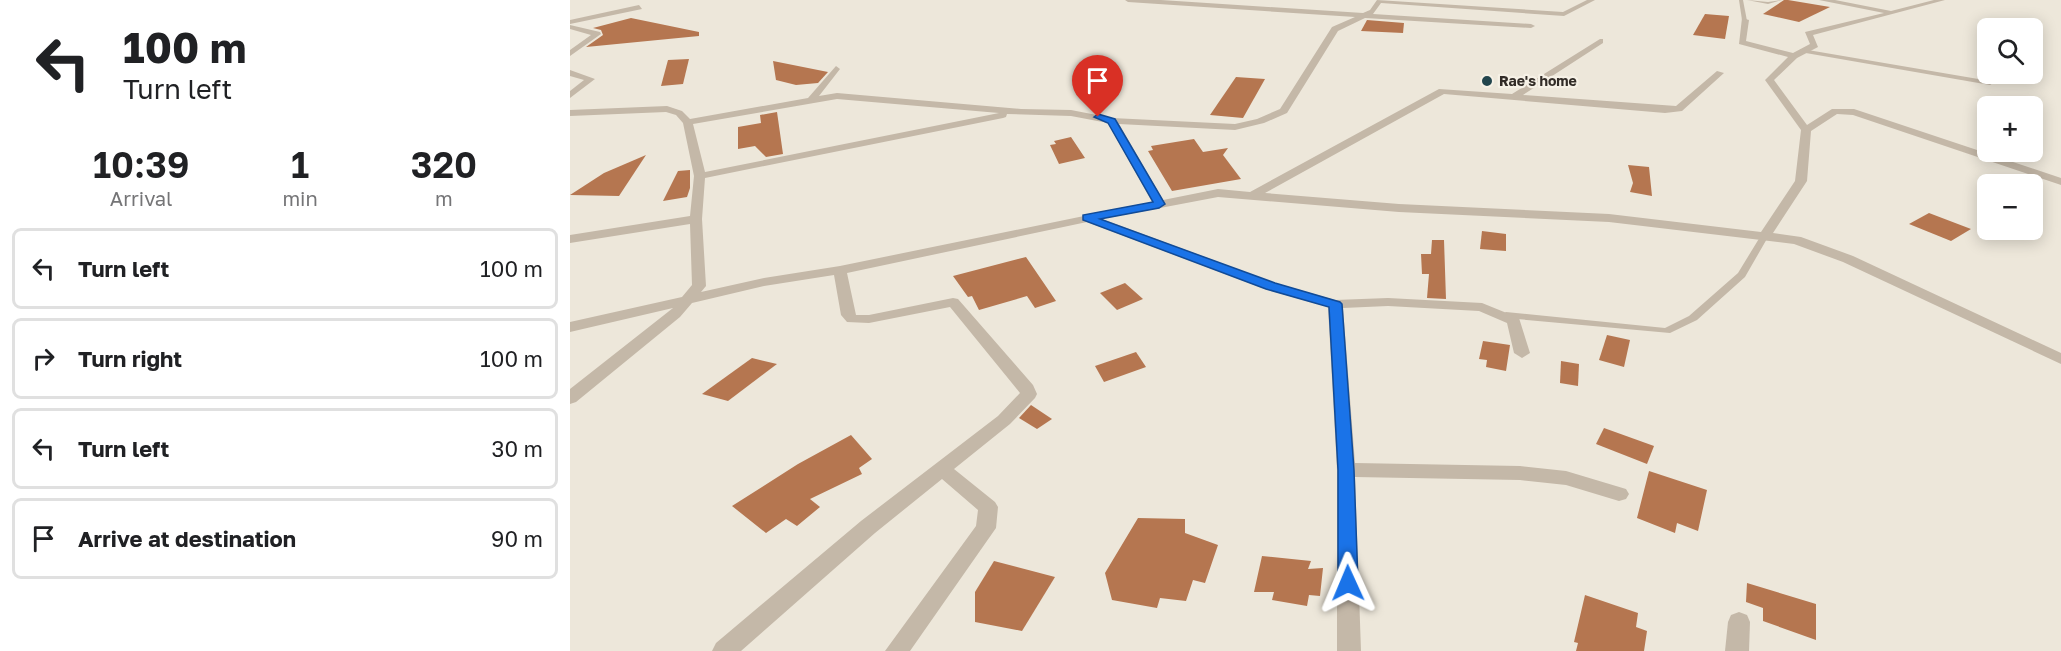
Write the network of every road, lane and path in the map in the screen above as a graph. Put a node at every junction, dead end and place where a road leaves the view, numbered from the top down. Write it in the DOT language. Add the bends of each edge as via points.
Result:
graph roads {
  1 [pos="1128,0"];
  2 [pos="1380,0"];
  3 [pos="1592,0"];
  4 [pos="1741,0"];
  5 [pos="1749,0"];
  6 [pos="1780,0"];
  7 [pos="1822,0"];
  8 [pos="1942,0"];
  9 [pos="639,6"];
  10 [pos="1894,12"];
  11 [pos="1360,16"];
  12 [pos="1745,20"];
  13 [pos="570,22"];
  14 [pos="1531,26"];
  15 [pos="570,27"];
  16 [pos="1600,41"];
  17 [pos="1798,53"];
  18 [pos="570,54"];
  19 [pos="836,69"];
  20 [pos="1720,73"];
  21 [pos="572,75"];
  22 [pos="1977,81"];
  23 [pos="570,95"];
  24 [pos="1514,97"];
  25 [pos="812,99"];
  26 [pos="1021,112"];
  27 [pos="570,114"];
  28 [pos="1112,121"];
  29 [pos="688,122"];
  30 [pos="1806,130"];
  31 [pos="699,176"];
  32 [pos="2061,183"];
  33 [pos="1252,196"];
  34 [pos="1159,204"];
  35 [pos="1087,218"];
  36 [pos="696,219"];
  37 [pos="1764,237"];
  38 [pos="570,238"];
  39 [pos="840,270"];
  40 [pos="689,299"];
  41 [pos="1335,304"];
  42 [pos="1506,315"];
  43 [pos="570,327"];
  44 [pos="1521,353"];
  45 [pos="2061,358"];
  46 [pos="570,398"];
  47 [pos="1346,470"];
  48 [pos="943,471"];
  49 [pos="1618,494"];
  50 [pos="1739,622"];
  51 [pos="724,651"];
  52 [pos="897,651"];
  53 [pos="1349,651"];
  54 [pos="1737,651"];
  1 -- 11 [label="street"];
  2 -- 3 [label="street" via="1564,14"];
  2 -- 11 [label="street" via="1373,11"];
  4 -- 12 [label="lane"];
  5 -- 6 [label="lane"];
  7 -- 10 [label="street"];
  8 -- 10 [label="street"];
  9 -- 13 [label="street"];
  10 -- 17 [label="street" via="1808,34 1815,45"];
  11 -- 14 [label="street"];
  11 -- 28 [label="street" via="1335,29 1284,111 1235,127"];
  12 -- 17 [label="street" via="1742,42"];
  15 -- 18 [label="street" via="597,34"];
  16 -- 24 [label="street"];
  17 -- 22 [label="lane"];
  17 -- 30 [label="street" via="1769,80"];
  19 -- 25 [label="street"];
  20 -- 24 [label="street" via="1679,109"];
  21 -- 23 [label="street" via="591,79"];
  24 -- 33 [label="street" via="1443,91"];
  25 -- 26 [label="street" via="837,96"];
  25 -- 29 [label="street"];
  26 -- 28 [label="street" via="1071,113"];
  26 -- 31 [label="street"];
  27 -- 29 [label="street" via="667,109"];
  28 -- 34 [label="street"];
  29 -- 31 [label="street"];
  30 -- 32 [label="street" via="1834,111 1854,112"];
  30 -- 37 [label="street" via="1801,181"];
  31 -- 36 [label="street"];
  33 -- 34 [label="street" via="1218,193"];
  33 -- 37 [label="street" via="1609,218"];
  34 -- 35 [label="street"];
  35 -- 39 [label="street"];
  35 -- 41 [label="street" via="1270,286"];
  36 -- 38 [label="street"];
  36 -- 40 [label="street" via="699,286"];
  37 -- 42 [label="lane" via="1742,275 1693,318 1666,331"];
  37 -- 45 [label="street" via="1796,240 1848,259"];
  39 -- 40 [label="street"];
  39 -- 48 [label="street" via="852,319 953,302 1025,385 1029,394"];
  40 -- 43 [label="street"];
  40 -- 46 [label="street"];
  41 -- 44 [label="street" via="1388,302 1482,307 1514,321"];
  41 -- 47 [label="street"];
  47 -- 49 [label="street" via="1520,473 1566,478"];
  47 -- 53 [label="street"];
  48 -- 51 [label="street" via="868,527"];
  48 -- 52 [label="street" via="988,507 986,528"];
  50 -- 54 [label="street"];
}
